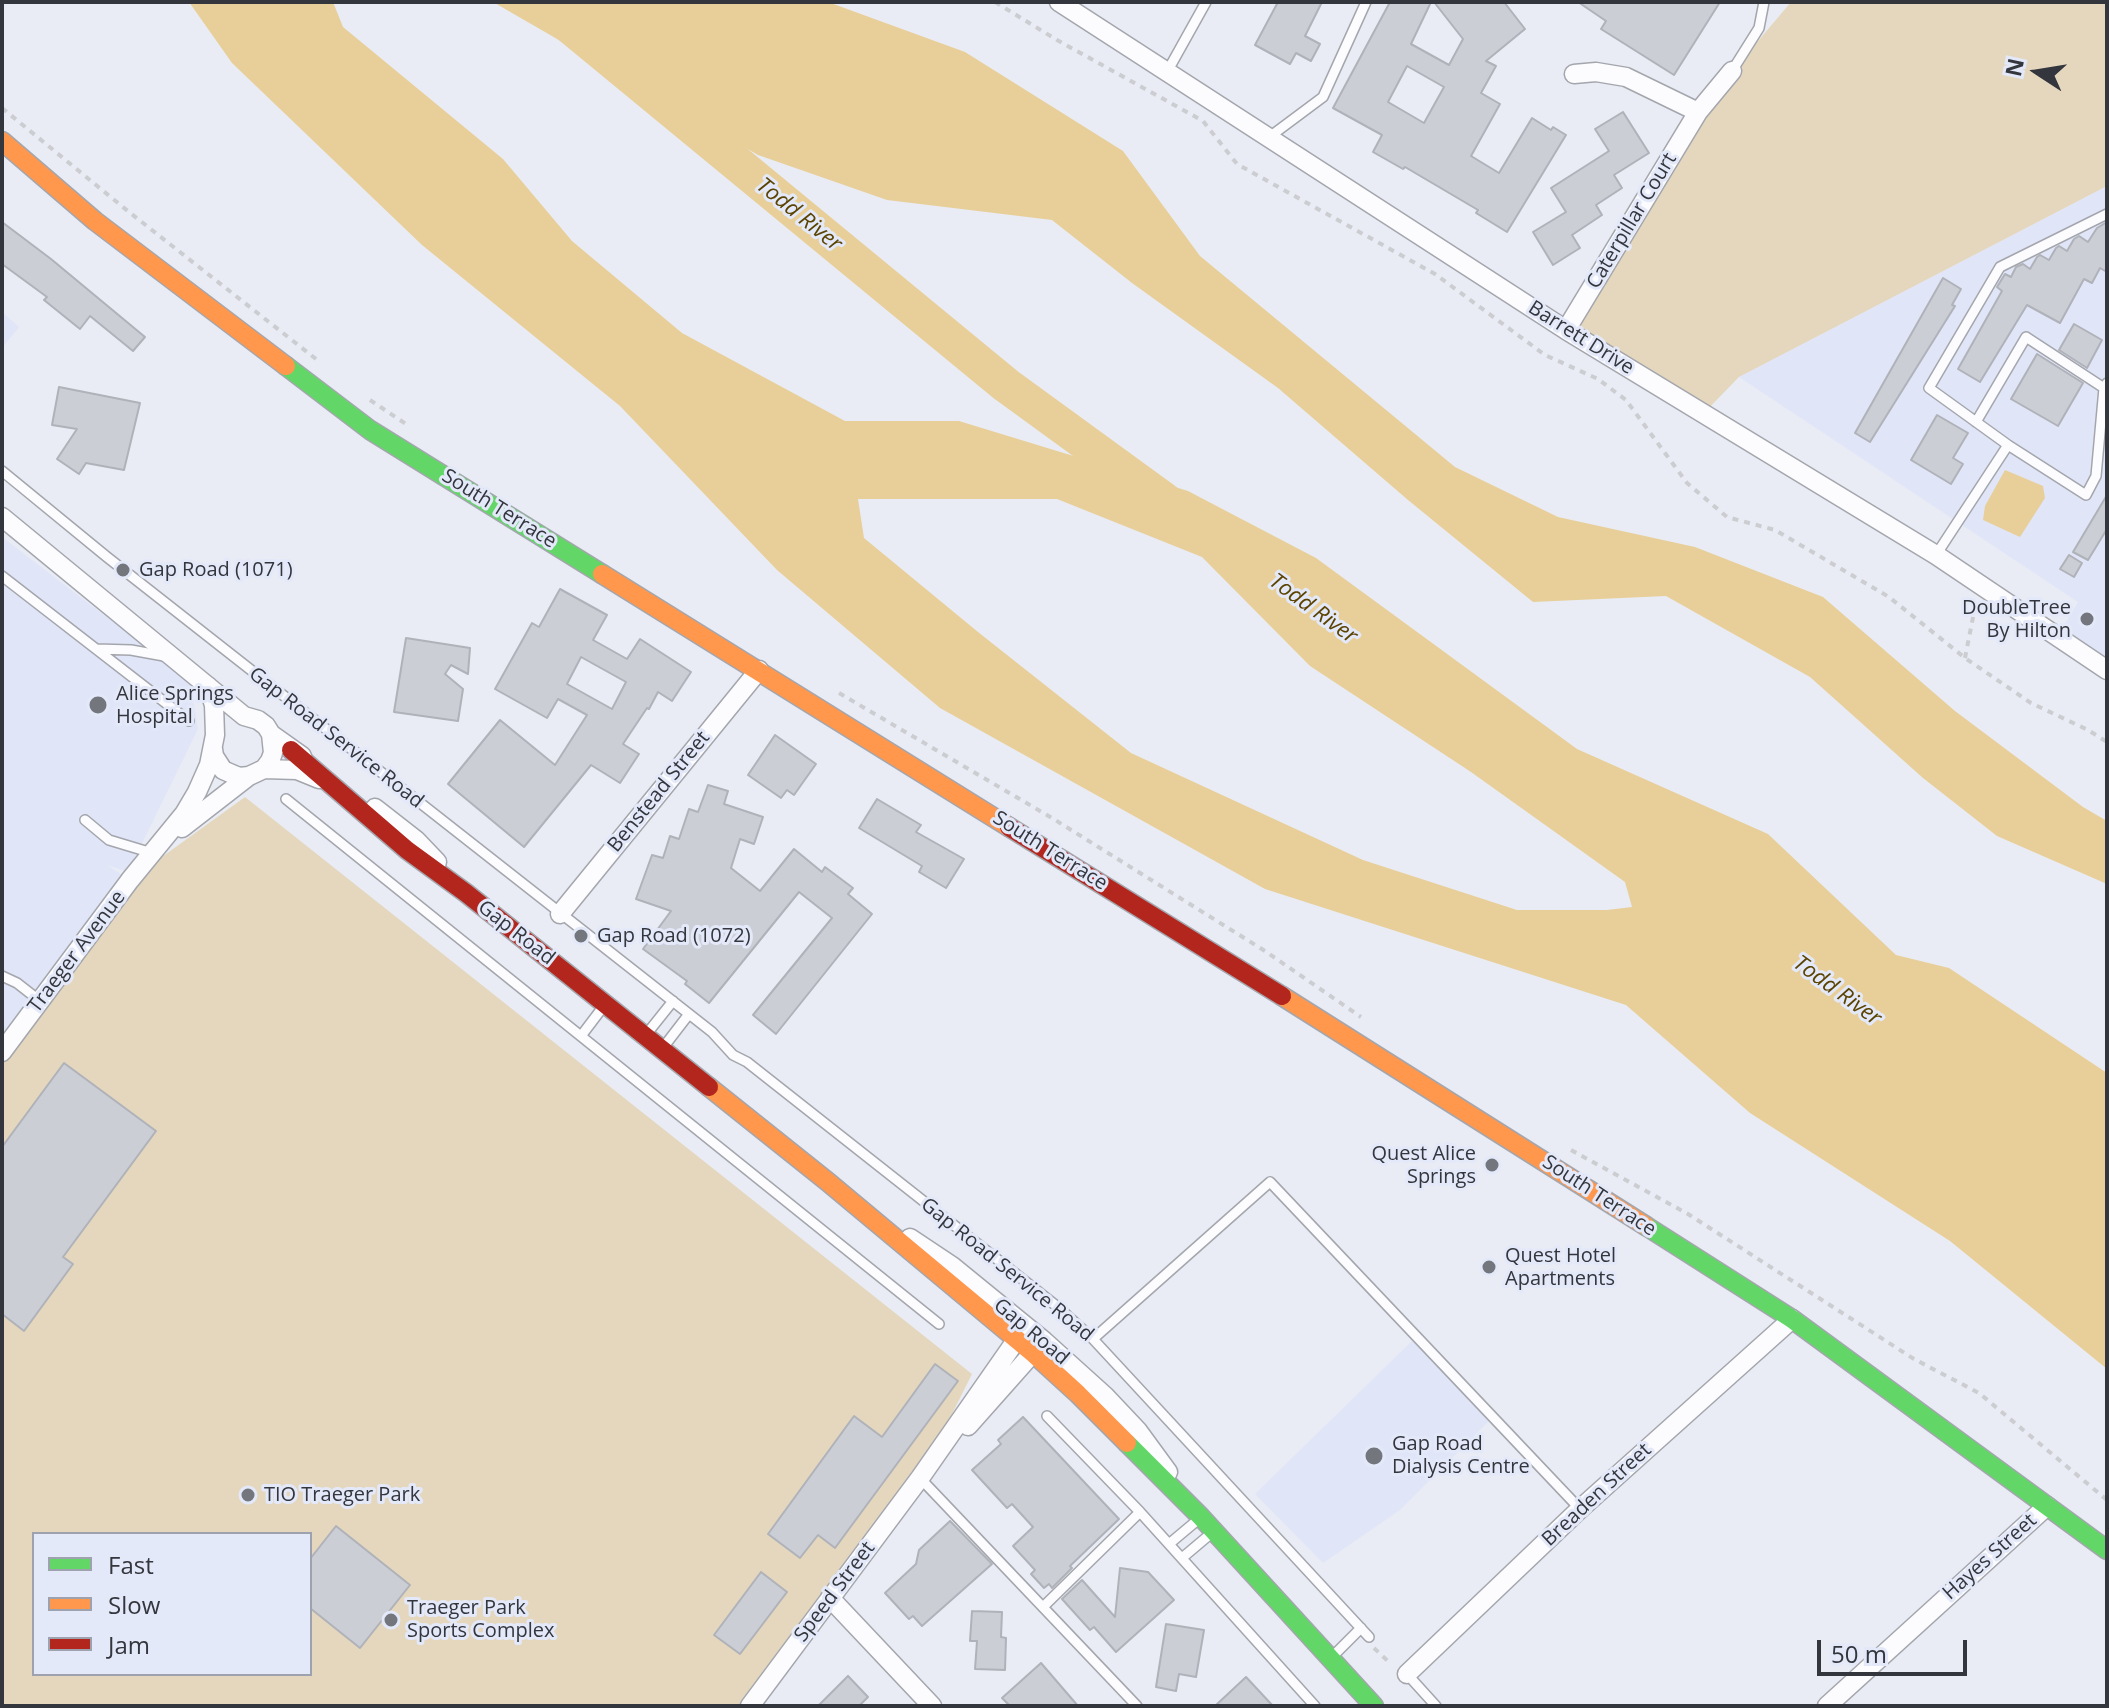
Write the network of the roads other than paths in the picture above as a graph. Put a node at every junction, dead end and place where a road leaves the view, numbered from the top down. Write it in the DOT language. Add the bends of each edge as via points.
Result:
graph roads {
  1 [pos="1059,2"];
  2 [pos="1206,2"];
  3 [pos="1366,2"];
  4 [pos="1764,2"];
  5 [pos="1732,71"];
  6 [pos="1167,72"];
  7 [pos="1574,74"];
  8 [pos="1698,112"];
  9 [pos="1268,138"];
  10 [pos="2,141"];
  11 [pos="2107,214"];
  12 [pos="1566,330"];
  13 [pos="2106,386"];
  14 [pos="1976,422"];
  15 [pos="2008,445"];
  16 [pos="2,471"];
  17 [pos="5,521"];
  18 [pos="1936,555"];
  19 [pos="2,576"];
  20 [pos="96,649"];
  21 [pos="178,661"];
  22 [pos="759,670"];
  23 [pos="2107,670"];
  24 [pos="208,686"];
  25 [pos="244,716"];
  26 [pos="189,721"];
  27 [pos="271,734"];
  28 [pos="214,742"];
  29 [pos="291,750"];
  30 [pos="256,773"];
  31 [pos="325,781"];
  32 [pos="286,799"];
  33 [pos="85,820"];
  34 [pos="152,853"];
  35 [pos="466,893"];
  36 [pos="560,914"];
  37 [pos="2,976"];
  38 [pos="40,1001"];
  39 [pos="673,1001"];
  40 [pos="606,1004"];
  41 [pos="689,1014"];
  42 [pos="581,1036"];
  43 [pos="645,1036"];
  44 [pos="662,1049"];
  45 [pos="2,1052"];
  46 [pos="1792,1319"];
  47 [pos="939,1324"];
  48 [pos="1020,1333"];
  49 [pos="1093,1339"];
  50 [pos="1038,1347"];
  51 [pos="1047,1416"];
  52 [pos="920,1478"];
  53 [pos="2047,1506"];
  54 [pos="1580,1509"];
  55 [pos="1140,1512"];
  56 [pos="1208,1524"];
  57 [pos="1169,1544"];
  58 [pos="2107,1550"];
  59 [pos="1182,1558"];
  60 [pos="830,1598"];
  61 [pos="1044,1606"];
  62 [pos="1361,1628"];
  63 [pos="1369,1637"];
  64 [pos="1331,1658"];
  65 [pos="1407,1674"];
  66 [pos="750,1706"];
  67 [pos="932,1706"];
  68 [pos="1137,1706"];
  69 [pos="1315,1706"];
  70 [pos="1374,1706"];
  71 [pos="1436,1706"];
  72 [pos="1827,1706"];
  1 -- 6 [label="street, Barrett Drive"];
  2 -- 6 [label="lane"];
  3 -- 9 [label="lane" via="1323,97"];
  4 -- 5 [label="lane" via="1759,28"];
  5 -- 8 [label="street, Caterpillar Court"];
  6 -- 9 [label="street, Barrett Drive"];
  7 -- 8 [label="street" via="1626,77"];
  8 -- 12 [label="street, Caterpillar Court"];
  9 -- 12 [label="street, Barrett Drive"];
  10 -- 22 [label="street, South Terrace" via="95,221 370,430"];
  11 -- 14 [label="lane" via="2000,267 1929,388"];
  12 -- 18 [label="street, Barrett Drive"];
  13 -- 14 [label="lane" via="2026,337"];
  13 -- 15 [label="lane" via="2096,476 2086,495"];
  14 -- 15 [label="lane"];
  15 -- 18 [label="lane"];
  16 -- 36 [label="lane, Gap Road Service Road"];
  17 -- 21 [label="street, Gap Road"];
  18 -- 23 [label="street, Barrett Drive"];
  19 -- 20 [label="lane"];
  20 -- 21 [label="lane" via="147,652"];
  20 -- 26 [label="lane"];
  21 -- 24 [label="street, Gap Road"];
  22 -- 36 [label="street, Benstead Street"];
  22 -- 46 [label="street, South Terrace"];
  24 -- 25 [label="street, Gap Road"];
  24 -- 28 [label="street, Traeger Avenue"];
  25 -- 27 [label="street, Gap Road" via="258,720"];
  25 -- 28 [label="street" via="221,726"];
  27 -- 29 [label="street, Gap Road"];
  27 -- 30 [label="street" via="273,753"];
  28 -- 30 [label="street" via="214,756 223,770 239,777"];
  28 -- 34 [label="street, Traeger Avenue" via="197,792"];
  29 -- 31 [label="street, Gap Road"];
  29 -- 35 [label="street, Gap Road" via="416,840"];
  30 -- 31 [label="street" via="297,770"];
  30 -- 34 [label="street, Traeger Avenue"];
  31 -- 35 [label="street, Gap Road"];
  32 -- 42 [label="lane"];
  33 -- 34 [label="lane" via="109,840"];
  34 -- 38 [label="street, Traeger Avenue"];
  35 -- 40 [label="street, Gap Road"];
  36 -- 39 [label="lane, Gap Road Service Road"];
  37 -- 38 [label="lane"];
  38 -- 45 [label="street, Traeger Avenue"];
  39 -- 41 [label="lane, Gap Road Service Road"];
  39 -- 43 [label="lane"];
  40 -- 42 [label="lane"];
  40 -- 43 [label="street, Gap Road"];
  41 -- 44 [label="lane"];
  41 -- 49 [label="lane, Gap Road Service Road" via="726,1050"];
  42 -- 47 [label="lane"];
  43 -- 44 [label="street, Gap Road"];
  44 -- 48 [label="street, Gap Road"];
  46 -- 53 [label="street, South Terrace"];
  46 -- 54 [label="street, Breaden Street"];
  48 -- 50 [label="street, Gap Road"];
  48 -- 52 [label="street, Speed Street"];
  49 -- 54 [label="lane" via="1270,1182"];
  49 -- 62 [label="lane, Gap Road Service Road"];
  50 -- 52 [label="street, Speed Street"];
  50 -- 56 [label="street, Gap Road"];
  51 -- 55 [label="lane"];
  52 -- 60 [label="street, Speed Street"];
  52 -- 61 [label="lane"];
  53 -- 58 [label="street, South Terrace"];
  53 -- 72 [label="street, Hayes Street"];
  54 -- 65 [label="street, Breaden Street"];
  55 -- 57 [label="lane"];
  55 -- 61 [label="lane"];
  56 -- 57 [label="lane"];
  56 -- 59 [label="lane"];
  56 -- 64 [label="street, Gap Road"];
  57 -- 59 [label="lane"];
  59 -- 69 [label="lane"];
  60 -- 66 [label="street, Speed Street"];
  60 -- 67 [label="street"];
  61 -- 68 [label="lane"];
  62 -- 63 [label="lane, Gap Road Service Road"];
  62 -- 64 [label="lane"];
  64 -- 70 [label="street, Gap Road"];
  65 -- 71 [label="lane"];
}
